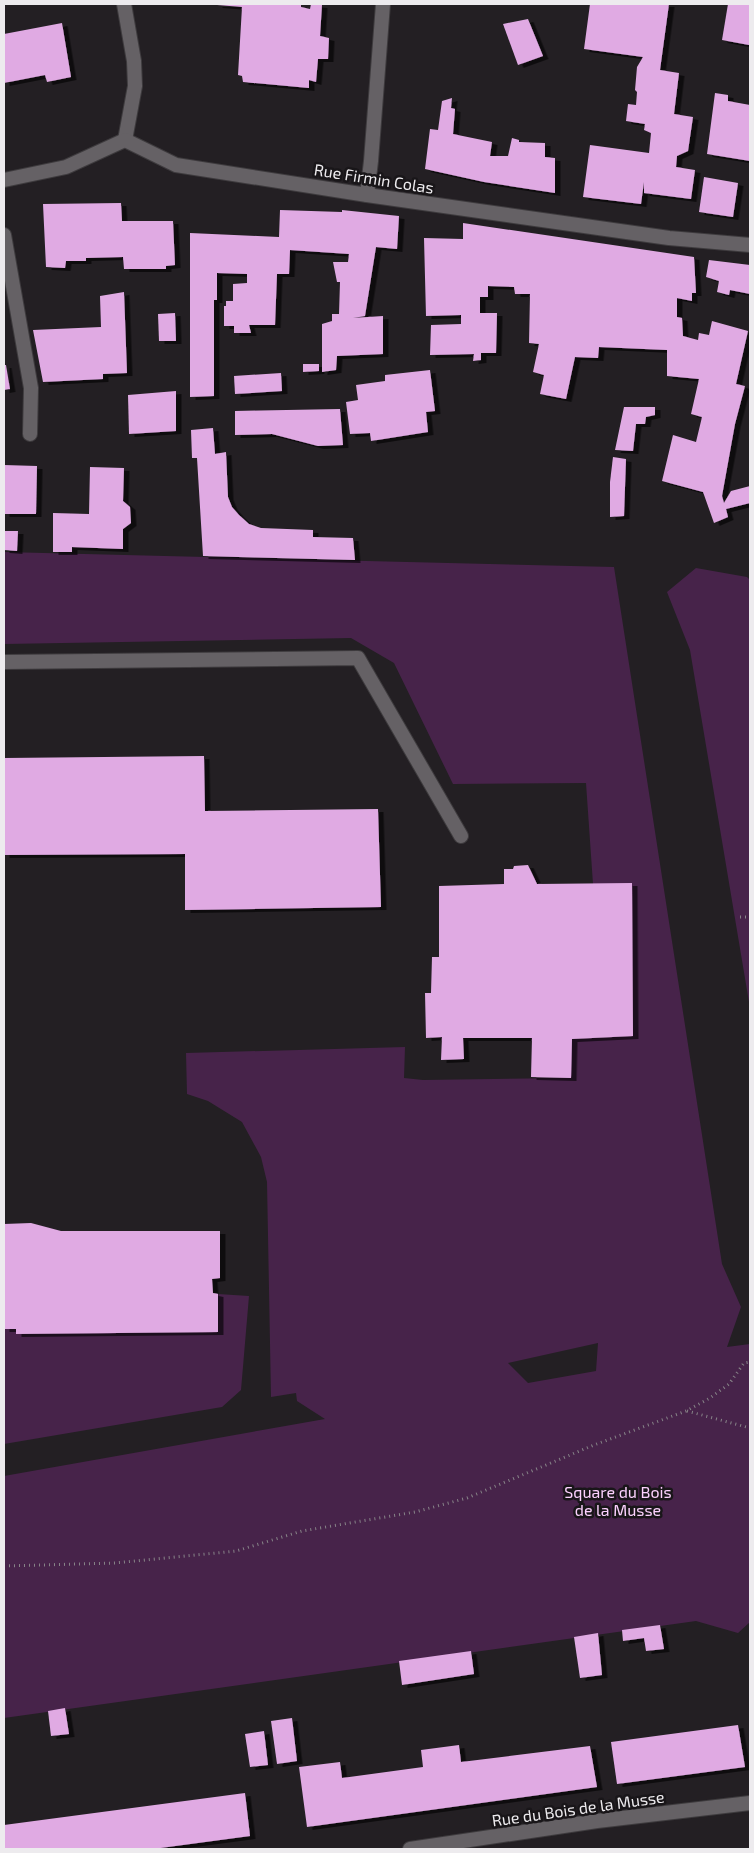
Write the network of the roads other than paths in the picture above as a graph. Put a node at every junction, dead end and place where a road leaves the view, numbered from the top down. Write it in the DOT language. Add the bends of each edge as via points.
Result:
graph roads {
  1 [pos="124,4"];
  2 [pos="383,4"];
  3 [pos="125,140"];
  4 [pos="4,180"];
  5 [pos="367,195"];
  6 [pos="4,235"];
  7 [pos="750,246"];
  8 [pos="30,434"];
  9 [pos="4,662"];
  10 [pos="462,836"];
  11 [pos="750,1803"];
  12 [pos="410,1849"];
  1 -- 3 [label="street" via="135,86"];
  2 -- 5 [label="street"];
  3 -- 4 [label="street" via="66,166"];
  3 -- 5 [label="street, Rue Firmin Colas" via="176,164"];
  5 -- 7 [label="street, Rue Firmin Colas" via="669,238"];
  6 -- 8 [label="street" via="31,388"];
  9 -- 10 [label="street" via="358,658"];
  11 -- 12 [label="street, Rue du Bois de la Musse" via="596,1821"];
}
